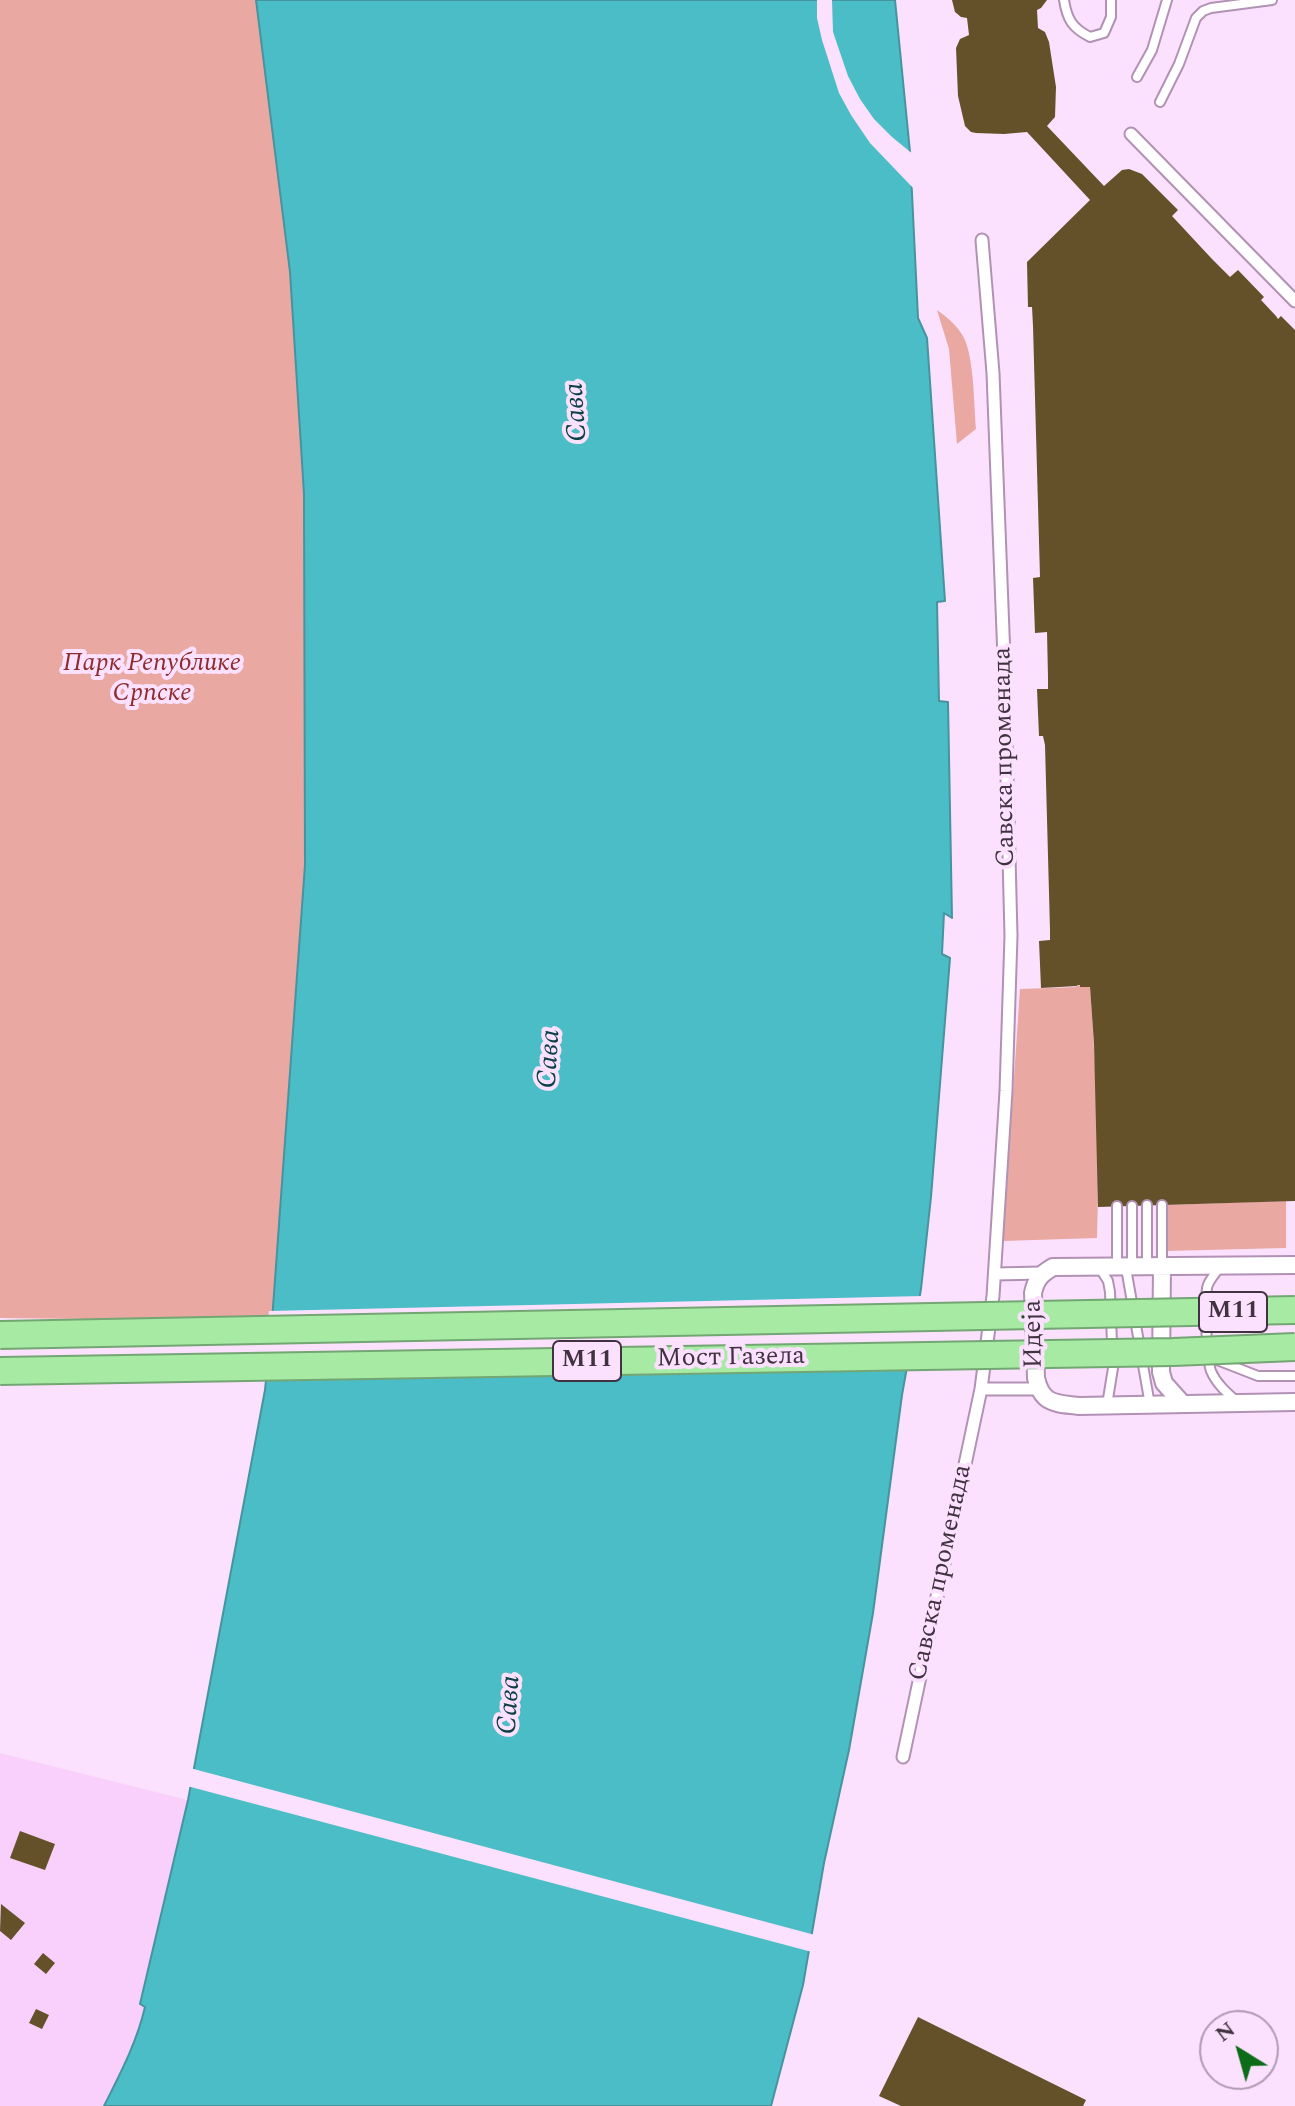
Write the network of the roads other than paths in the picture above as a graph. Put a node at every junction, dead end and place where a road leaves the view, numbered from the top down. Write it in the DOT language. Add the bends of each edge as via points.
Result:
graph roads {
  1 [pos="1064,0"];
  2 [pos="1111,0"];
  3 [pos="1167,0"];
  4 [pos="1272,0"];
  5 [pos="1137,77"];
  6 [pos="1160,102"];
  7 [pos="1131,134"];
  8 [pos="982,240"];
  9 [pos="1295,301"];
  10 [pos="1147,1205"];
  11 [pos="1162,1205"];
  12 [pos="1117,1206"];
  13 [pos="1132,1206"];
  14 [pos="1295,1265"];
  15 [pos="1099,1267"];
  16 [pos="1220,1267"];
  17 [pos="1137,1268"];
  18 [pos="1041,1273"];
  19 [pos="995,1274"];
  20 [pos="1295,1302"];
  21 [pos="1207,1305"];
  22 [pos="1295,1310"];
  23 [pos="0,1335"];
  24 [pos="1295,1347"];
  25 [pos="1209,1357"];
  26 [pos="0,1371"];
  27 [pos="1295,1376"];
  28 [pos="981,1389"];
  29 [pos="1038,1389"];
  30 [pos="1295,1402"];
  31 [pos="1182,1403"];
  32 [pos="1239,1403"];
  33 [pos="1107,1405"];
  34 [pos="1150,1405"];
  35 [pos="903,1757"];
  1 -- 2 [label="lane" via="1075,29 1090,37 1104,33"];
  3 -- 5 [label="lane" via="1152,50"];
  4 -- 6 [label="lane" via="1203,11"];
  7 -- 9 [label="street"];
  8 -- 19 [label="street, Савска променада" via="993,373 1011,936"];
  10 -- 17 [label="lane"];
  11 -- 17 [label="lane"];
  12 -- 17 [label="lane"];
  13 -- 17 [label="lane"];
  14 -- 16 [label="street, Идеја"];
  15 -- 17 [label="street, Идеја"];
  15 -- 18 [label="street, Идеја" via="1053,1267"];
  15 -- 33 [label="lane" via="1110,1292 1113,1368"];
  16 -- 17 [label="street, Идеја"];
  16 -- 21 [label="lane" via="1207,1285"];
  17 -- 31 [label="street" via="1164,1383"];
  17 -- 34 [label="lane"];
  18 -- 19 [label="street"];
  18 -- 29 [label="street, Идеја" via="1033,1293"];
  19 -- 28 [label="street, Савска променада"];
  20 -- 21 [label="lane"];
  21 -- 25 [label="lane"];
  22 -- 23 [label="highway, Мост Газела / M11, bridge"];
  24 -- 26 [label="highway, Мост Газела / M11, bridge"];
  25 -- 27 [label="lane" via="1258,1376"];
  25 -- 32 [label="lane" via="1215,1378"];
  28 -- 29 [label="street"];
  28 -- 35 [label="street, Савска променада"];
  29 -- 33 [label="street, Идеја" via="1053,1403"];
  30 -- 32 [label="street, Идеја"];
  31 -- 32 [label="street, Идеја"];
  31 -- 34 [label="street, Идеја"];
  33 -- 34 [label="street, Идеја"];
}
